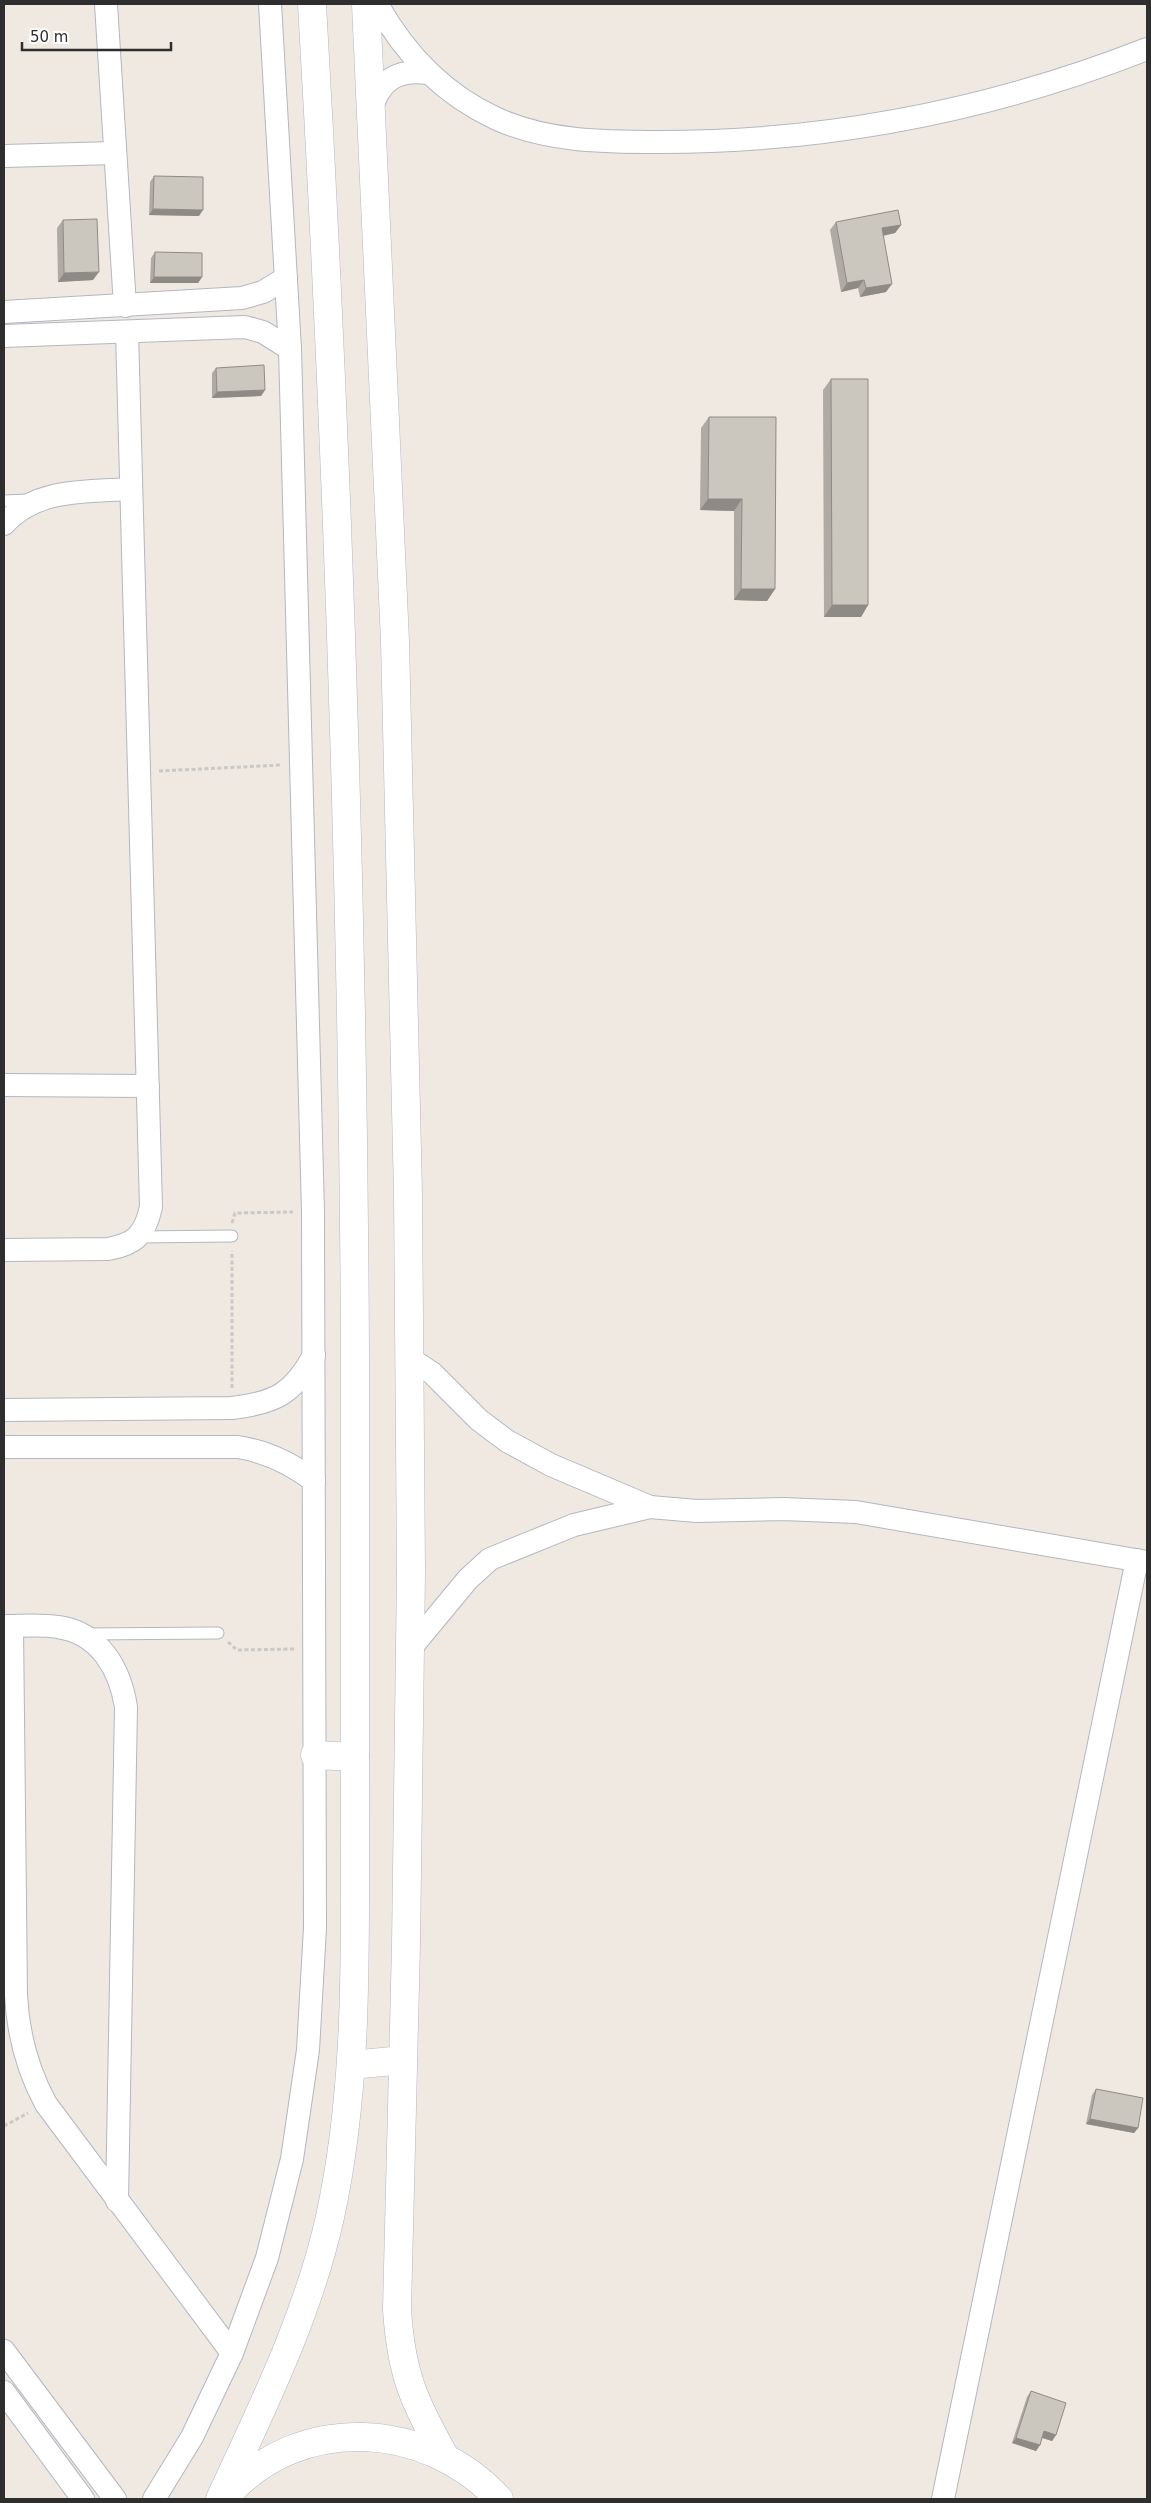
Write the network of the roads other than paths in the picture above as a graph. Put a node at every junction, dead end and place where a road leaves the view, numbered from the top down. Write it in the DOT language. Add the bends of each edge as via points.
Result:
graph roads {
  1 [pos="106,4"];
  2 [pos="270,4"];
  3 [pos="312,4"];
  4 [pos="366,4"];
  5 [pos="377,4"];
  6 [pos="1147,49"];
  7 [pos="428,73"];
  8 [pos="371,110"];
  9 [pos="115,153"];
  10 [pos="4,156"];
  11 [pos="286,278"];
  12 [pos="226,300"];
  13 [pos="125,306"];
  14 [pos="4,312"];
  15 [pos="227,328"];
  16 [pos="127,332"];
  17 [pos="4,336"];
  18 [pos="290,349"];
  19 [pos="131,489"];
  20 [pos="4,500"];
  21 [pos="34,500"];
  22 [pos="4,524"];
  23 [pos="4,1085"];
  24 [pos="148,1086"];
  25 [pos="232,1236"];
  26 [pos="138,1237"];
  27 [pos="4,1250"];
  28 [pos="314,1355"];
  29 [pos="409,1358"];
  30 [pos="4,1410"];
  31 [pos="4,1447"];
  32 [pos="314,1482"];
  33 [pos="650,1507"];
  34 [pos="1142,1561"];
  35 [pos="8,1626"];
  36 [pos="218,1633"];
  37 [pos="80,1634"];
  38 [pos="410,1649"];
  39 [pos="314,1755"];
  40 [pos="355,1757"];
  41 [pos="403,2060"];
  42 [pos="351,2065"];
  43 [pos="118,2201"];
  44 [pos="4,2351"];
  45 [pos="232,2353"];
  46 [pos="4,2392"];
  47 [pos="445,2457"];
  48 [pos="83,2499"];
  49 [pos="115,2499"];
  50 [pos="154,2499"];
  51 [pos="222,2499"];
  52 [pos="498,2499"];
  53 [pos="943,2499"];
  1 -- 9 [label="street"];
  2 -- 11 [label="street"];
  3 -- 40 [label="street" via="343,657 354,1197"];
  4 -- 8 [label="street"];
  5 -- 7 [label="street" via="404,45"];
  6 -- 7 [label="street" via="1046,86 957,110 831,132 704,142 550,136 523,129 472,107"];
  7 -- 8 [label="street" via="398,74 376,95"];
  8 -- 29 [label="street" via="395,640"];
  9 -- 10 [label="street"];
  9 -- 13 [label="street"];
  11 -- 12 [label="street" via="263,292"];
  11 -- 18 [label="street"];
  12 -- 13 [label="street"];
  12 -- 15 [label="street"];
  13 -- 14 [label="street"];
  15 -- 16 [label="street"];
  15 -- 18 [label="street" via="254,329 272,336"];
  16 -- 17 [label="street"];
  16 -- 19 [label="street"];
  18 -- 28 [label="street" via="303,764"];
  19 -- 21 [label="street" via="59,494"];
  19 -- 24 [label="street"];
  20 -- 21 [label="lane"];
  21 -- 22 [label="street" via="12,514"];
  23 -- 24 [label="street"];
  24 -- 26 [label="street" via="151,1207 148,1223"];
  25 -- 26 [label="lane"];
  26 -- 27 [label="street" via="125,1246 108,1250"];
  28 -- 30 [label="street" via="292,1386 259,1405"];
  28 -- 32 [label="street"];
  29 -- 33 [label="street" via="432,1373 479,1420 507,1441 551,1465"];
  29 -- 38 [label="street"];
  31 -- 32 [label="street" via="238,1447 287,1462"];
  32 -- 39 [label="street"];
  33 -- 34 [label="street" via="697,1511 783,1509 856,1512"];
  33 -- 38 [label="street" via="574,1525 490,1559 468,1579"];
  34 -- 53 [label="street"];
  35 -- 37 [label="street" via="59,1627"];
  35 -- 43 [label="street" via="17,2018 27,2065 46,2104"];
  36 -- 37 [label="lane"];
  37 -- 43 [label="street" via="99,1647 113,1664 122,1684 126,1707"];
  38 -- 41 [label="street"];
  39 -- 40 [label="street"];
  39 -- 45 [label="street" via="315,1928 305,2068 292,2159 267,2258"];
  40 -- 42 [label="street"];
  41 -- 42 [label="street"];
  41 -- 47 [label="street" via="400,2344 407,2379"];
  42 -- 51 [label="street" via="344,2138 329,2219 306,2299 277,2377"];
  43 -- 45 [label="street"];
  44 -- 49 [label="street"];
  45 -- 50 [label="street" via="192,2436"];
  46 -- 48 [label="street"];
  47 -- 51 [label="street" via="389,2439 347,2437 322,2441 274,2458"];
  47 -- 52 [label="street" via="467,2470"];
}
